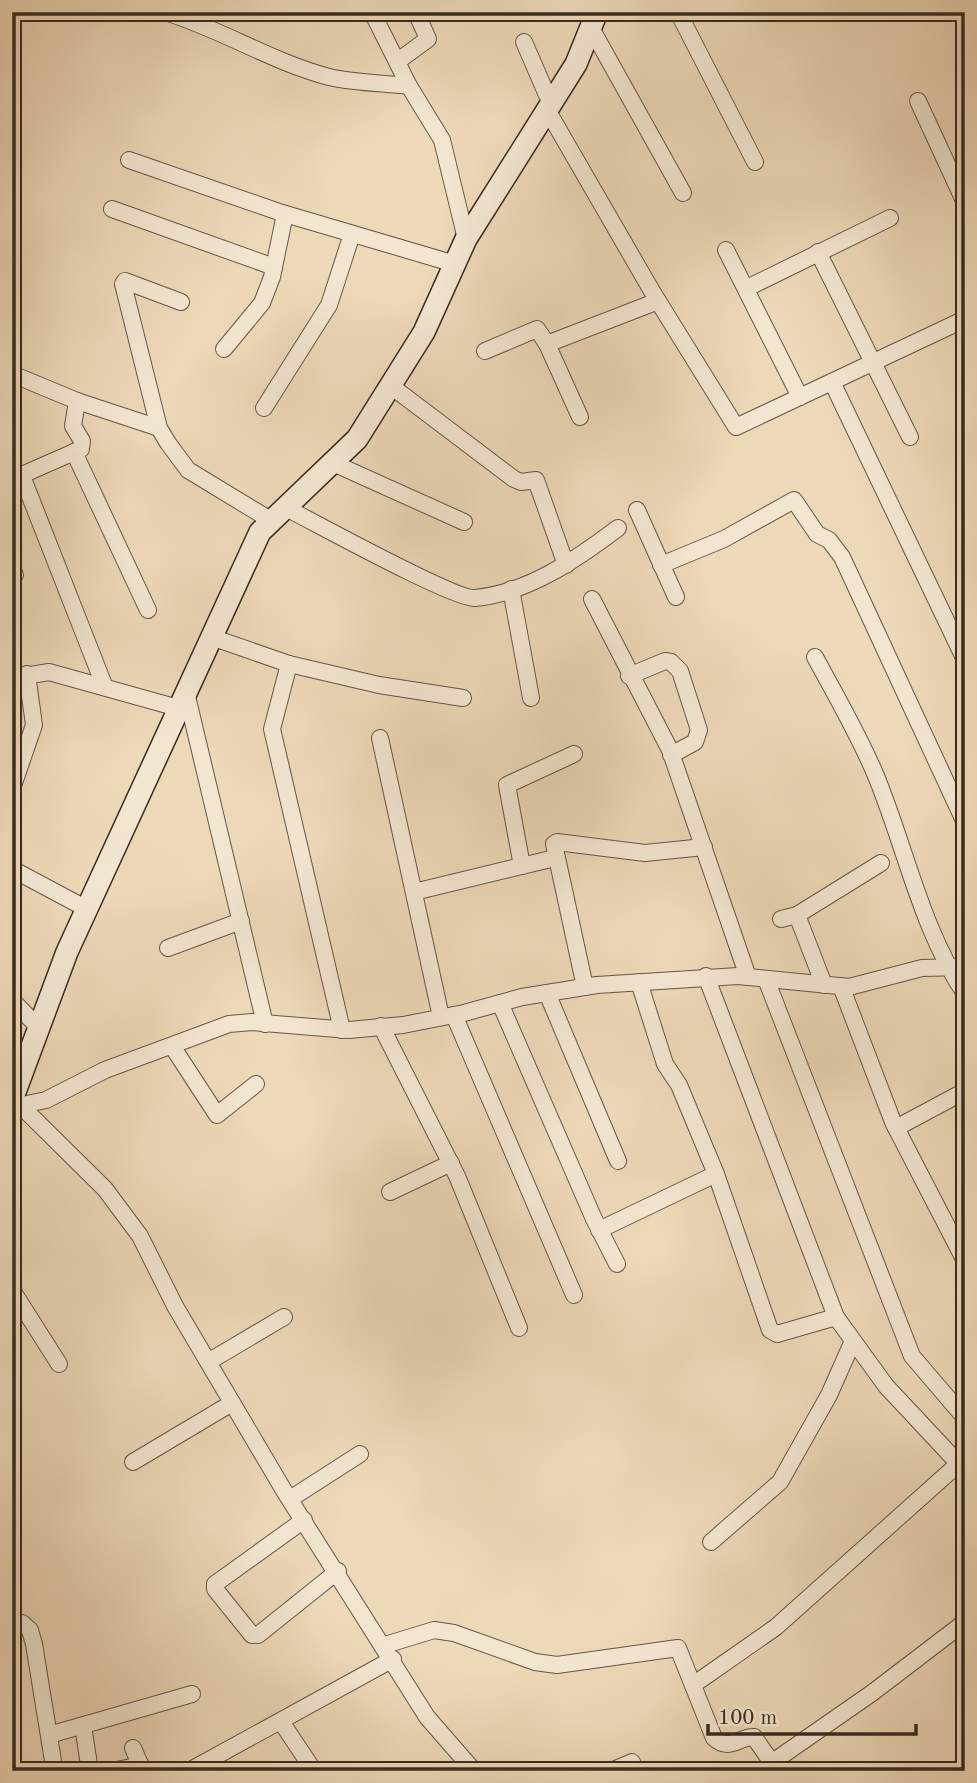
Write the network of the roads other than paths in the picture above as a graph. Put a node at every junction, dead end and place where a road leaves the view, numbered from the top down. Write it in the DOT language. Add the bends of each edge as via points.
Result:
graph roads {
  1 [pos="165,12"];
  2 [pos="372,12"];
  3 [pos="416,12"];
  4 [pos="678,12"];
  5 [pos="594,20"];
  6 [pos="524,42"];
  7 [pos="398,61"];
  8 [pos="409,86"];
  9 [pos="918,101"];
  10 [pos="548,105"];
  11 [pos="129,160"];
  12 [pos="755,162"];
  13 [pos="683,192"];
  14 [pos="965,203"];
  15 [pos="112,209"];
  16 [pos="285,214"];
  17 [pos="890,218"];
  18 [pos="352,234"];
  19 [pos="466,239"];
  20 [pos="726,250"];
  21 [pos="818,252"];
  22 [pos="455,264"];
  23 [pos="274,267"];
  24 [pos="747,288"];
  25 [pos="658,301"];
  26 [pos="181,302"];
  27 [pos="965,319"];
  28 [pos="547,344"];
  29 [pos="224,349"];
  30 [pos="485,351"];
  31 [pos="873,362"];
  32 [pos="12,374"];
  33 [pos="832,382"];
  34 [pos="390,386"];
  35 [pos="800,397"];
  36 [pos="77,401"];
  37 [pos="264,408"];
  38 [pos="580,417"];
  39 [pos="159,428"];
  40 [pos="910,437"];
  41 [pos="74,452"];
  42 [pos="333,463"];
  43 [pos="17,477"];
  44 [pos="637,510"];
  45 [pos="279,515"];
  46 [pos="464,522"];
  47 [pos="618,528"];
  48 [pos="566,565"];
  49 [pos="662,565"];
  50 [pos="511,589"];
  51 [pos="676,597"];
  52 [pos="592,599"];
  53 [pos="148,610"];
  54 [pos="211,637"];
  55 [pos="815,657"];
  56 [pos="965,660"];
  57 [pos="289,664"];
  58 [pos="20,676"];
  59 [pos="629,676"];
  60 [pos="104,685"];
  61 [pos="463,698"];
  62 [pos="531,698"];
  63 [pos="182,700"];
  64 [pos="380,738"];
  65 [pos="574,754"];
  66 [pos="671,755"];
  67 [pos="12,789"];
  68 [pos="965,823"];
  69 [pos="704,847"];
  70 [pos="555,858"];
  71 [pos="881,863"];
  72 [pos="522,866"];
  73 [pos="12,869"];
  74 [pos="414,892"];
  75 [pos="87,909"];
  76 [pos="241,921"];
  77 [pos="168,948"];
  78 [pos="947,967"];
  79 [pos="965,967"];
  80 [pos="706,976"];
  81 [pos="748,977"];
  82 [pos="766,979"];
  83 [pos="639,982"];
  84 [pos="824,985"];
  85 [pos="841,986"];
  86 [pos="585,987"];
  87 [pos="547,993"];
  88 [pos="965,994"];
  89 [pos="12,1000"];
  90 [pos="500,1003"];
  91 [pos="447,1016"];
  92 [pos="265,1024"];
  93 [pos="381,1026"];
  94 [pos="39,1028"];
  95 [pos="342,1030"];
  96 [pos="172,1046"];
  97 [pos="256,1084"];
  98 [pos="964,1093"];
  99 [pos="14,1102"];
  100 [pos="896,1128"];
  101 [pos="618,1161"];
  102 [pos="451,1163"];
  103 [pos="716,1174"];
  104 [pos="390,1192"];
  105 [pos="599,1230"];
  106 [pos="965,1261"];
  107 [pos="617,1264"];
  108 [pos="12,1290"];
  109 [pos="574,1295"];
  110 [pos="284,1317"];
  111 [pos="836,1317"];
  112 [pos="519,1328"];
  113 [pos="852,1343"];
  114 [pos="208,1362"];
  115 [pos="59,1364"];
  116 [pos="232,1403"];
  117 [pos="965,1418"];
  118 [pos="360,1454"];
  119 [pos="961,1461"];
  120 [pos="133,1462"];
  121 [pos="290,1499"];
  122 [pos="304,1520"];
  123 [pos="711,1542"];
  124 [pos="338,1571"];
  125 [pos="965,1622"];
  126 [pos="12,1623"];
  127 [pos="389,1652"];
  128 [pos="693,1685"];
  129 [pos="192,1694"];
  130 [pos="282,1723"];
  131 [pos="83,1726"];
  132 [pos="50,1735"];
  133 [pos="133,1748"];
  134 [pos="52,1761"];
  135 [pos="632,1762"];
  136 [pos="142,1768"];
  137 [pos="90,1771"];
  138 [pos="112,1771"];
  139 [pos="189,1771"];
  140 [pos="313,1771"];
  141 [pos="474,1771"];
  142 [pos="611,1771"];
  1 -- 8 [label="street" via="204,23 257,51 330,77"];
  2 -- 7 [label="street"];
  3 -- 7 [label="street" via="428,39"];
  4 -- 12 [label="street"];
  5 -- 10 [label="main road" via="576,64"];
  5 -- 13 [label="street"];
  6 -- 10 [label="street"];
  7 -- 8 [label="street"];
  8 -- 19 [label="street" via="446,150"];
  9 -- 14 [label="street"];
  10 -- 19 [label="main road"];
  10 -- 25 [label="street"];
  11 -- 16 [label="street"];
  15 -- 23 [label="street"];
  16 -- 18 [label="street"];
  16 -- 23 [label="street"];
  17 -- 21 [label="street"];
  18 -- 22 [label="street"];
  18 -- 37 [label="street" via="329,304"];
  19 -- 22 [label="main road"];
  20 -- 24 [label="street"];
  21 -- 24 [label="street"];
  21 -- 31 [label="street"];
  22 -- 34 [label="main road" via="424,332"];
  23 -- 29 [label="street" via="262,303"];
  24 -- 35 [label="street"];
  25 -- 28 [label="street"];
  25 -- 35 [label="street" via="736,426"];
  26 -- 39 [label="street" via="123,284"];
  27 -- 31 [label="street"];
  28 -- 30 [label="street" via="533,328"];
  28 -- 38 [label="street"];
  31 -- 33 [label="street"];
  31 -- 40 [label="street"];
  32 -- 36 [label="street"];
  33 -- 35 [label="street"];
  33 -- 56 [label="street"];
  34 -- 42 [label="main road" via="357,439"];
  34 -- 48 [label="street" via="514,479 536,480"];
  36 -- 39 [label="street"];
  36 -- 41 [label="street" via="73,426 82,441 81,449"];
  39 -- 45 [label="street" via="188,470"];
  41 -- 43 [label="street"];
  41 -- 53 [label="street"];
  42 -- 45 [label="main road"];
  42 -- 46 [label="street"];
  43 -- 60 [label="street"];
  44 -- 49 [label="street"];
  45 -- 50 [label="street" via="466,597"];
  45 -- 54 [label="main road" via="260,532"];
  47 -- 48 [label="street"];
  48 -- 50 [label="street"];
  49 -- 51 [label="street"];
  49 -- 68 [label="street" via="724,539 794,500 817,534 830,540 842,558"];
  50 -- 62 [label="street"];
  52 -- 59 [label="street"];
  54 -- 57 [label="street"];
  54 -- 63 [label="main road"];
  55 -- 78 [label="street" via="876,777"];
  57 -- 61 [label="street"];
  57 -- 95 [label="street" via="272,729"];
  58 -- 60 [label="street" via="49,672"];
  58 -- 67 [label="street" via="34,725"];
  59 -- 66 [label="street"];
  59 -- 66 [label="street" via="665,661 680,671 699,730 695,742"];
  60 -- 63 [label="street"];
  63 -- 75 [label="main road"];
  63 -- 76 [label="street"];
  64 -- 74 [label="street"];
  65 -- 72 [label="street" via="507,785"];
  66 -- 69 [label="street"];
  69 -- 70 [label="street" via="645,853 556,842"];
  69 -- 81 [label="street"];
  70 -- 72 [label="street"];
  70 -- 86 [label="street"];
  71 -- 84 [label="street" via="789,917"];
  72 -- 74 [label="street"];
  73 -- 75 [label="street"];
  74 -- 91 [label="street"];
  75 -- 94 [label="main road"];
  76 -- 77 [label="street"];
  76 -- 92 [label="street"];
  78 -- 79 [label="street"];
  78 -- 85 [label="street" via="922,968 861,986"];
  78 -- 88 [label="street"];
  80 -- 81 [label="street"];
  80 -- 83 [label="street"];
  80 -- 111 [label="street"];
  81 -- 82 [label="street"];
  82 -- 84 [label="street"];
  82 -- 117 [label="street" via="912,1356"];
  83 -- 86 [label="street"];
  83 -- 103 [label="street" via="665,1064 679,1085"];
  84 -- 85 [label="street"];
  85 -- 100 [label="street"];
  86 -- 87 [label="street"];
  87 -- 90 [label="street"];
  87 -- 101 [label="street"];
  89 -- 94 [label="street"];
  90 -- 91 [label="street"];
  90 -- 105 [label="street"];
  91 -- 93 [label="street"];
  91 -- 109 [label="street"];
  92 -- 95 [label="street"];
  92 -- 96 [label="street" via="229,1024"];
  93 -- 95 [label="street"];
  93 -- 102 [label="street"];
  94 -- 99 [label="main road"];
  96 -- 97 [label="street" via="217,1115"];
  96 -- 99 [label="street" via="105,1070 46,1100"];
  98 -- 100 [label="street"];
  99 -- 114 [label="street" via="105,1189 126,1216"];
  100 -- 106 [label="street"];
  102 -- 104 [label="street"];
  102 -- 112 [label="street"];
  103 -- 105 [label="street"];
  103 -- 111 [label="street" via="770,1330 777,1334"];
  105 -- 107 [label="street"];
  108 -- 115 [label="street"];
  110 -- 114 [label="street"];
  111 -- 113 [label="street"];
  113 -- 119 [label="street" via="886,1386"];
  113 -- 123 [label="street" via="780,1482"];
  114 -- 116 [label="street"];
  116 -- 120 [label="street"];
  116 -- 121 [label="street"];
  118 -- 121 [label="street"];
  119 -- 128 [label="street" via="776,1627"];
  121 -- 122 [label="street"];
  122 -- 124 [label="street"];
  122 -- 124 [label="street" via="215,1584 255,1635"];
  124 -- 127 [label="street"];
  125 -- 128 [label="street" via="777,1759 766,1758 754,1737 729,1746 721,1744"];
  126 -- 132 [label="street" via="22,1623 30,1630"];
  127 -- 128 [label="street" via="434,1630 557,1665 671,1646 678,1647"];
  127 -- 130 [label="street"];
  127 -- 141 [label="street" via="428,1717"];
  129 -- 131 [label="street"];
  130 -- 139 [label="street"];
  130 -- 140 [label="street"];
  131 -- 132 [label="street"];
  131 -- 137 [label="street"];
  132 -- 134 [label="street"];
  133 -- 136 [label="street"];
  135 -- 142 [label="street"];
  136 -- 138 [label="street"];
}
